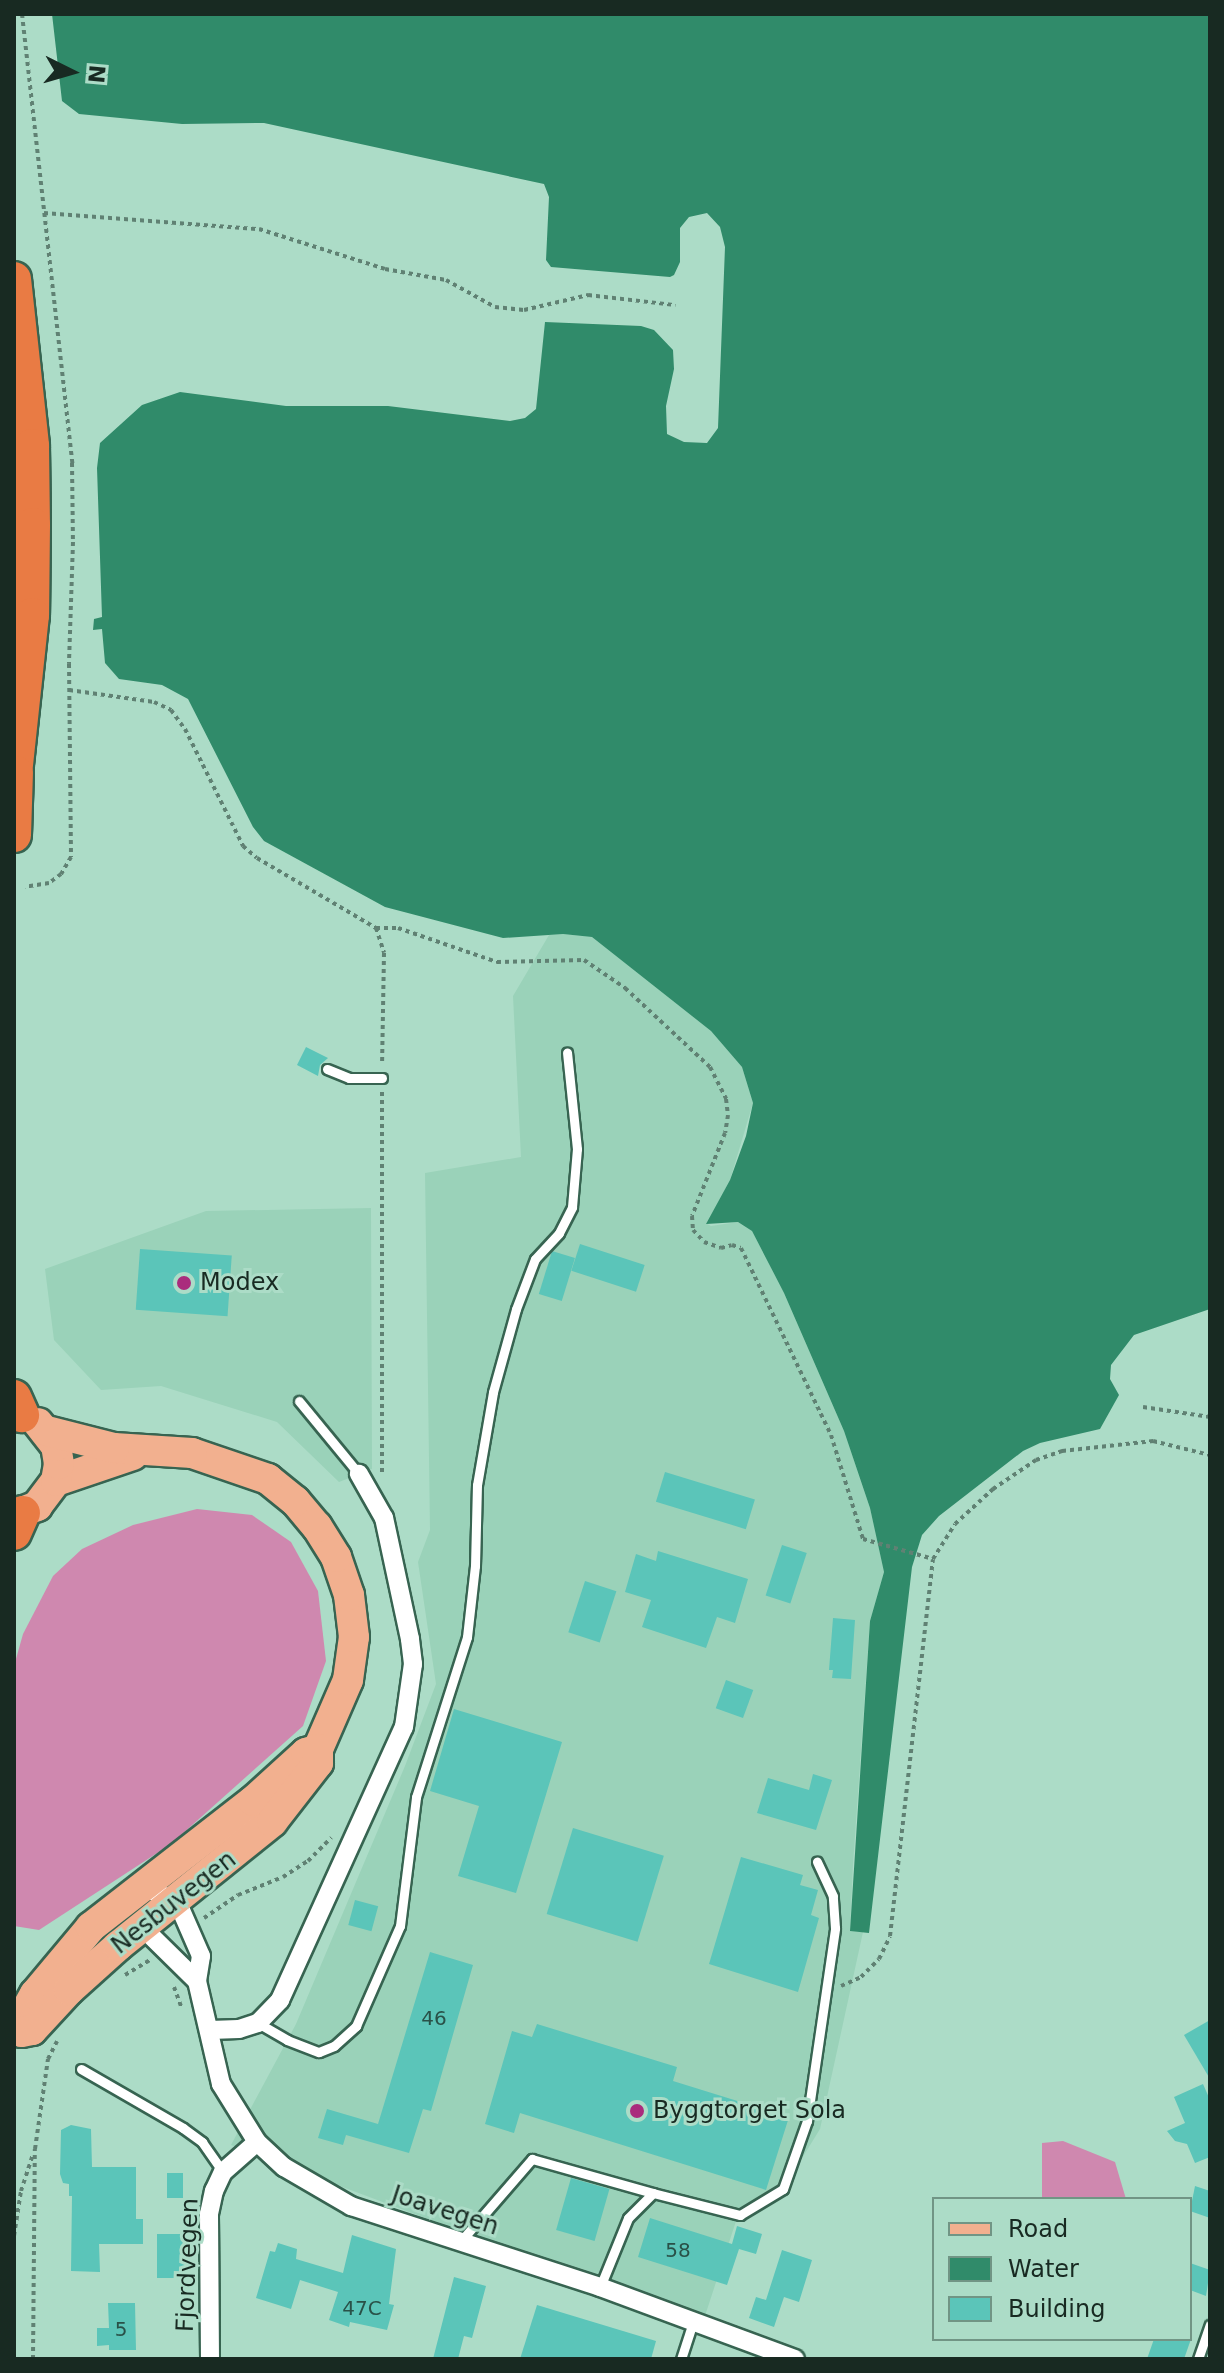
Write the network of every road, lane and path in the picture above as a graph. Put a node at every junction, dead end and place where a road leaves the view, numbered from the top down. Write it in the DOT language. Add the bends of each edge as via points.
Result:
graph roads {
  1 [pos="22,14"];
  2 [pos="44,213"];
  3 [pos="14,279"];
  4 [pos="675,305"];
  5 [pos="69,690"];
  6 [pos="15,778"];
  7 [pos="14,835"];
  8 [pos="25,887"];
  9 [pos="376,928"];
  10 [pos="567,1053"];
  11 [pos="327,1069"];
  12 [pos="382,1078"];
  13 [pos="299,1401"];
  14 [pos="1143,1407"];
  15 [pos="24,1414"];
  16 [pos="1210,1417"];
  17 [pos="155,1451"];
  18 [pos="1210,1455"];
  19 [pos="359,1474"];
  20 [pos="56,1481"];
  21 [pos="384,1518"];
  22 [pos="17,1520"];
  23 [pos="933,1559"];
  24 [pos="318,1749"];
  25 [pos="338,1824"];
  26 [pos="817,1861"];
  27 [pos="142,1887"];
  28 [pos="187,1912"];
  29 [pos="142,1927"];
  30 [pos="153,1958"];
  31 [pos="119,1979"];
  32 [pos="197,1981"];
  33 [pos="825,1994"];
  34 [pos="258,2023"];
  35 [pos="210,2030"];
  36 [pos="62,2032"];
  37 [pos="17,2037"];
  38 [pos="81,2069"];
  39 [pos="257,2142"];
  40 [pos="35,2149"];
  41 [pos="223,2172"];
  42 [pos="653,2193"];
  43 [pos="14,2236"];
  44 [pos="460,2242"];
  45 [pos="600,2287"];
  46 [pos="693,2321"];
  47 [pos="1210,2325"];
  48 [pos="33,2359"];
  49 [pos="210,2359"];
  50 [pos="681,2359"];
  51 [pos="795,2359"];
  52 [pos="1198,2359"];
  1 -- 2 [label="path"];
  2 -- 4 [label="path" via="259,229 385,269 446,280 495,307 524,310 588,295"];
  2 -- 5 [label="path" via="72,463"];
  3 -- 6 [label="highway" via="32,446 33,525 32,615"];
  5 -- 8 [label="path" via="71,857 49,883"];
  5 -- 9 [label="path" via="154,702 171,710 243,846"];
  6 -- 7 [label="highway"];
  9 -- 12 [label="path" via="384,953"];
  9 -- 23 [label="path" via="398,928 497,962 584,960 625,988 710,1067 728,1115 692,1216 693,1230 704,1242 741,1248 831,1435 863,1539"];
  10 -- 34 [label="lane" via="577,1149 572,1207 559,1233 535,1259 493,1392 477,1485 467,1637 416,1797 400,1926 356,2026 334,2046 319,2052"];
  11 -- 12 [label="lane" via="349,1078"];
  12 -- 21 [label="path"];
  13 -- 19 [label="lane"];
  14 -- 16 [label="path"];
  15 -- 17 [label="main road" via="102,1446"];
  15 -- 20 [label="main road" via="57,1455"];
  17 -- 20 [label="main road" via="114,1459"];
  17 -- 24 [label="main road, Nesbuvegen" via="192,1453 268,1479 295,1501 336,1557 349,1595 354,1637 348,1680"];
  18 -- 23 [label="path" via="1153,1441 1062,1451 1036,1460 964,1515"];
  19 -- 21 [label="street"];
  20 -- 22 [label="main road" via="49,1495"];
  21 -- 34 [label="street" via="413,1664 404,1727 280,2000"];
  23 -- 33 [label="path" via="890,1936 879,1959 861,1977"];
  24 -- 27 [label="main road" via="306,1753"];
  24 -- 28 [label="main road, Nesbuvegen" via="318,1763 282,1812"];
  25 -- 28 [label="path" via="332,1838 283,1877"];
  26 -- 33 [label="lane" via="833,1896 835,1928"];
  27 -- 28 [label="street"];
  27 -- 29 [label="street"];
  27 -- 37 [label="main road" via="91,1927 50,1973 21,2019"];
  28 -- 29 [label="main road, Nesbuvegen"];
  28 -- 32 [label="street, Joavegen" via="201,1956"];
  29 -- 32 [label="street"];
  29 -- 37 [label="main road, Nesbuvegen" via="32,2030"];
  30 -- 31 [label="path"];
  32 -- 35 [label="street, Joavegen"];
  33 -- 42 [label="lane" via="807,2121 783,2189 740,2215"];
  34 -- 35 [label="street"];
  35 -- 39 [label="street, Joavegen" via="221,2084"];
  36 -- 40 [label="path" via="48,2059"];
  38 -- 41 [label="lane" via="183,2128 202,2142"];
  39 -- 41 [label="street, Fjordvegen"];
  39 -- 44 [label="street, Joavegen" via="304,2181 351,2206"];
  40 -- 43 [label="path"];
  40 -- 48 [label="path"];
  41 -- 49 [label="street, Fjordvegen" via="209,2214"];
  42 -- 44 [label="lane" via="532,2159"];
  42 -- 45 [label="lane" via="628,2218"];
  44 -- 45 [label="street, Joavegen"];
  45 -- 46 [label="street, Joavegen"];
  46 -- 50 [label="lane"];
  46 -- 51 [label="street, Joavegen"];
  47 -- 52 [label="lane"];
}
